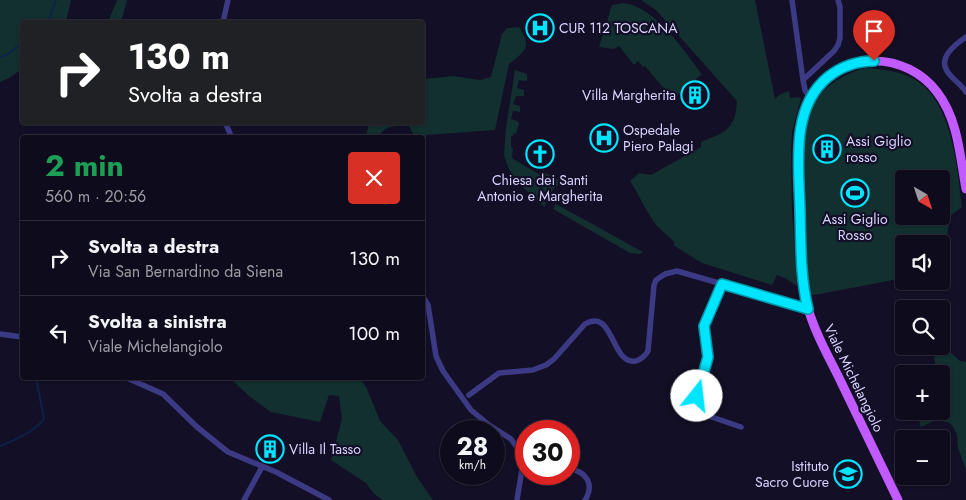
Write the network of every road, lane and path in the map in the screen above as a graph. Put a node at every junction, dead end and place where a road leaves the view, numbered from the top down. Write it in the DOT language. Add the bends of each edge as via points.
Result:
graph roads {
  1 [pos="228,0"];
  2 [pos="792,0"];
  3 [pos="838,0"];
  4 [pos="223,20"];
  5 [pos="966,37"];
  6 [pos="802,80"];
  7 [pos="966,92"];
  8 [pos="810,99"];
  9 [pos="966,189"];
  10 [pos="722,284"];
  11 [pos="425,300"];
  12 [pos="808,309"];
  13 [pos="0,334"];
  14 [pos="20,337"];
  15 [pos="132,380"];
  16 [pos="469,395"];
  17 [pos="741,427"];
  18 [pos="515,445"];
  19 [pos="262,467"];
  20 [pos="580,471"];
  21 [pos="520,485"];
  22 [pos="244,500"];
  23 [pos="329,500"];
  24 [pos="517,500"];
  25 [pos="585,500"];
  26 [pos="898,500"];
  1 -- 4 [label="street"];
  2 -- 6 [label="street"];
  3 -- 6 [label="street" via="838,45"];
  5 -- 7 [label="street" via="950,51 945,61 947,71"];
  6 -- 8 [label="street"];
  8 -- 9 [label="main road, Viale Michelangiolo" via="826,78 851,64 886,62 912,70 937,92 951,117"];
  8 -- 12 [label="main road, Viale Michelangiolo" via="798,148 802,276"];
  10 -- 12 [label="street"];
  10 -- 16 [label="street" via="677,271 656,280 648,351 641,359 625,359 606,327 589,321 546,365 533,370 499,373"];
  10 -- 17 [label="street" via="704,326 708,357 694,406 703,414"];
  11 -- 18 [label="street" via="436,356 443,371 471,410"];
  12 -- 26 [label="main road, Viale Michelangiolo"];
  13 -- 14 [label="street"];
  15 -- 19 [label="street" via="163,394 228,452"];
  19 -- 22 [label="street"];
  19 -- 23 [label="street"];
  20 -- 25 [label="street" via="587,476 590,486"];
  21 -- 24 [label="street"];
}
